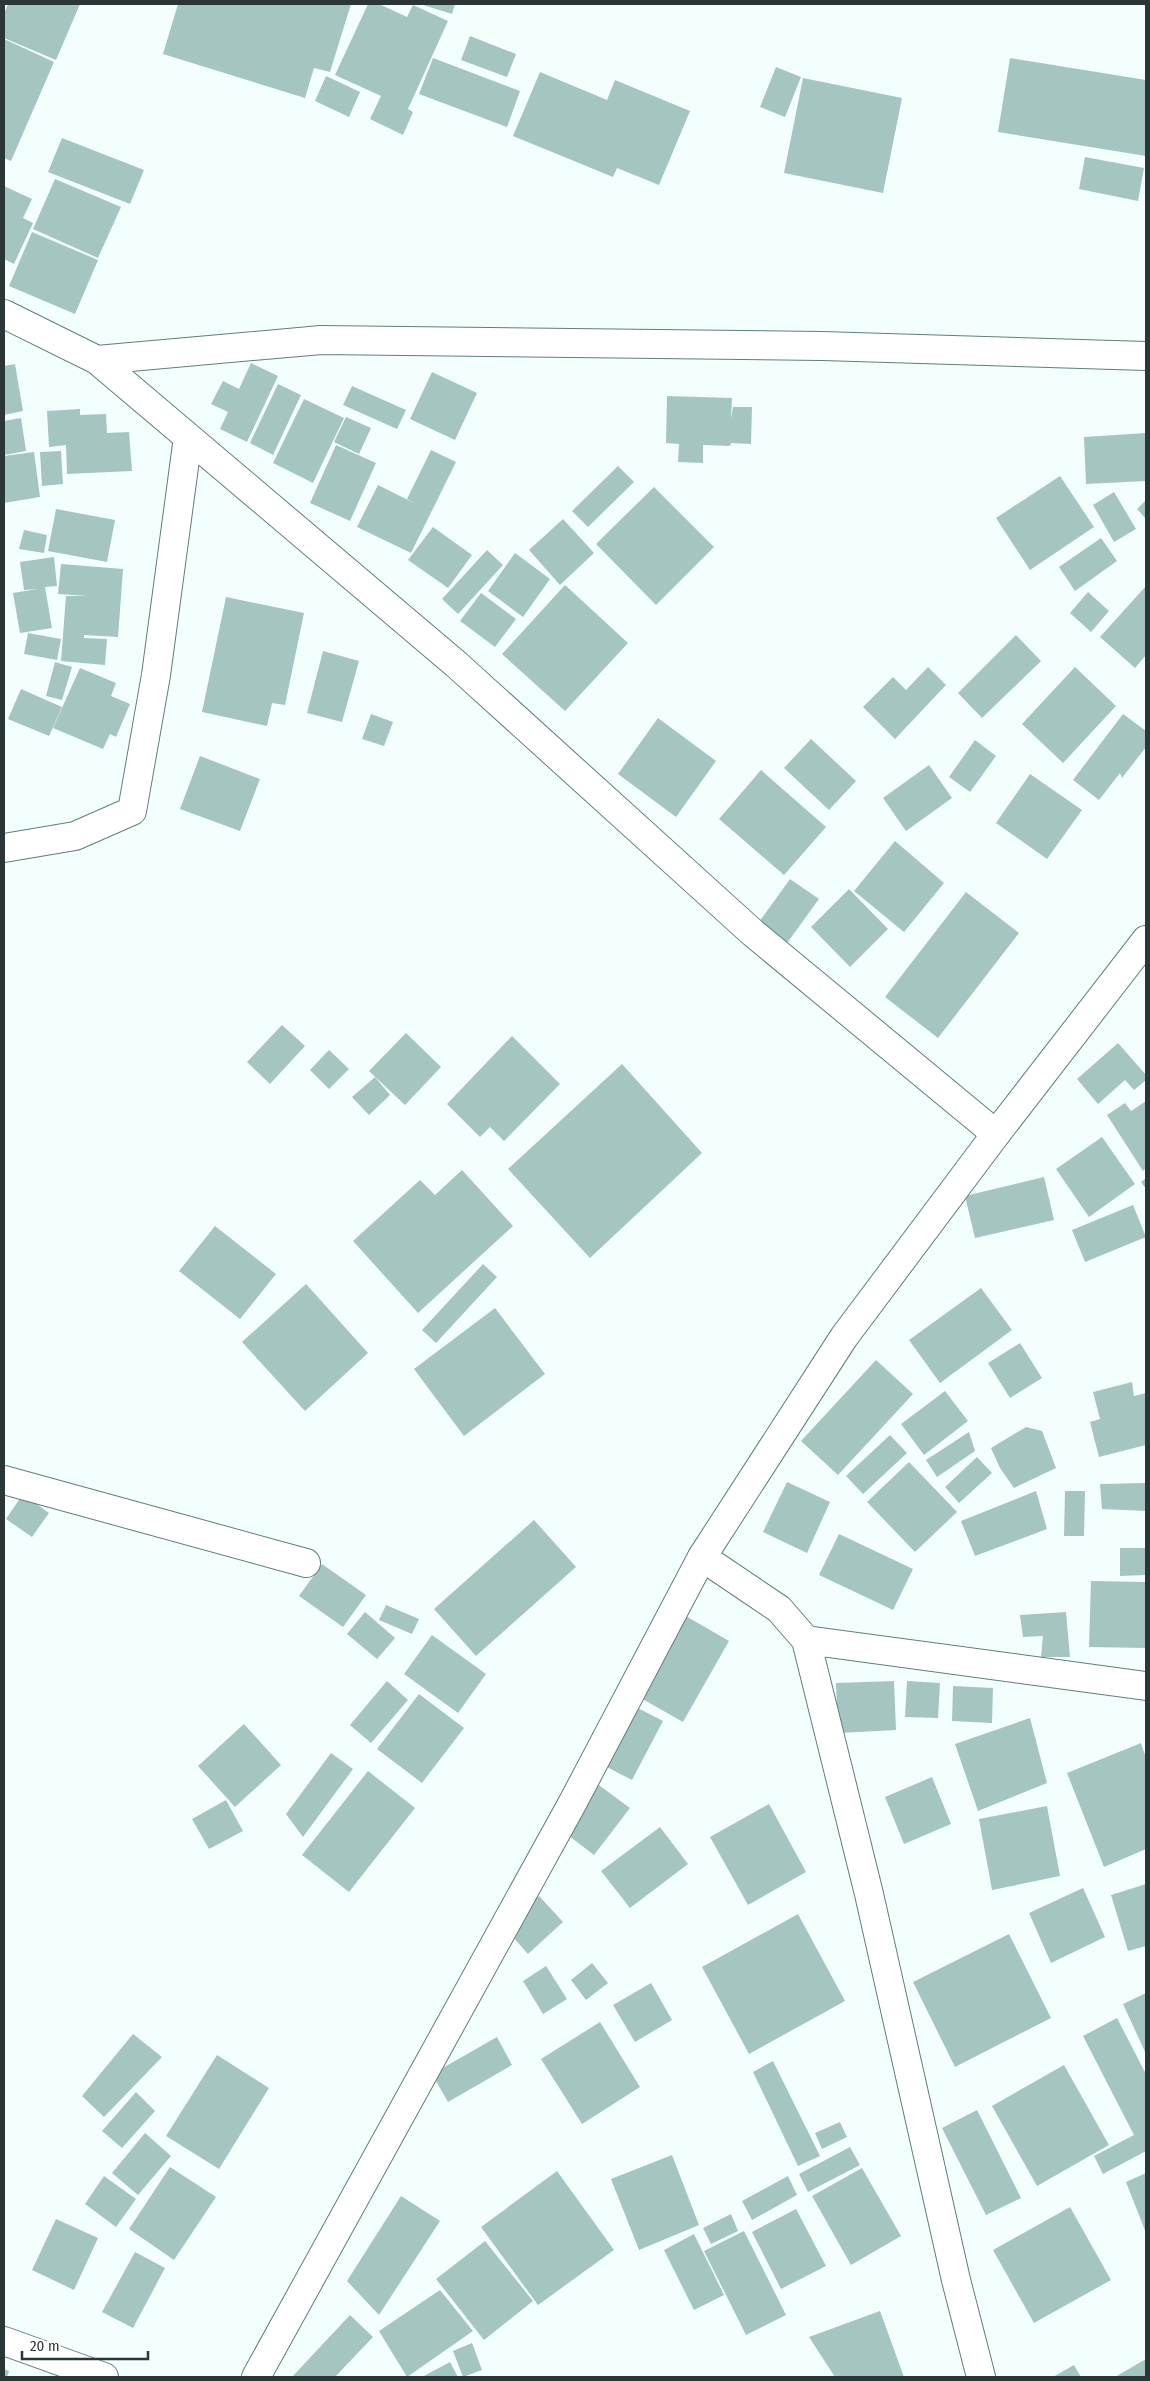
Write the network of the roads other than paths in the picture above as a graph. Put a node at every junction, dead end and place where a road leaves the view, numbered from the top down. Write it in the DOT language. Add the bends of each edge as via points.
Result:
graph roads {
  1 [pos="4,314"];
  2 [pos="1146,356"];
  3 [pos="97,360"];
  4 [pos="188,438"];
  5 [pos="4,848"];
  6 [pos="1146,940"];
  7 [pos="996,1134"];
  8 [pos="4,1480"];
  9 [pos="702,1557"];
  10 [pos="306,1563"];
  11 [pos="806,1640"];
  12 [pos="1146,1686"];
  13 [pos="4,2341"];
  14 [pos="104,2377"];
  15 [pos="256,2377"];
  16 [pos="981,2377"];
  1 -- 3 [label="street"];
  2 -- 3 [label="street" via="822,346 321,340"];
  3 -- 4 [label="street"];
  4 -- 5 [label="street" via="156,675 132,810 75,836"];
  4 -- 7 [label="street" via="456,664 754,933"];
  6 -- 7 [label="street"];
  7 -- 9 [label="street" via="844,1337"];
  8 -- 10 [label="street"];
  9 -- 11 [label="street" via="779,1610"];
  9 -- 15 [label="street" via="573,1802"];
  11 -- 12 [label="street"];
  11 -- 16 [label="street" via="869,1894"];
  13 -- 14 [label="street"];
}
